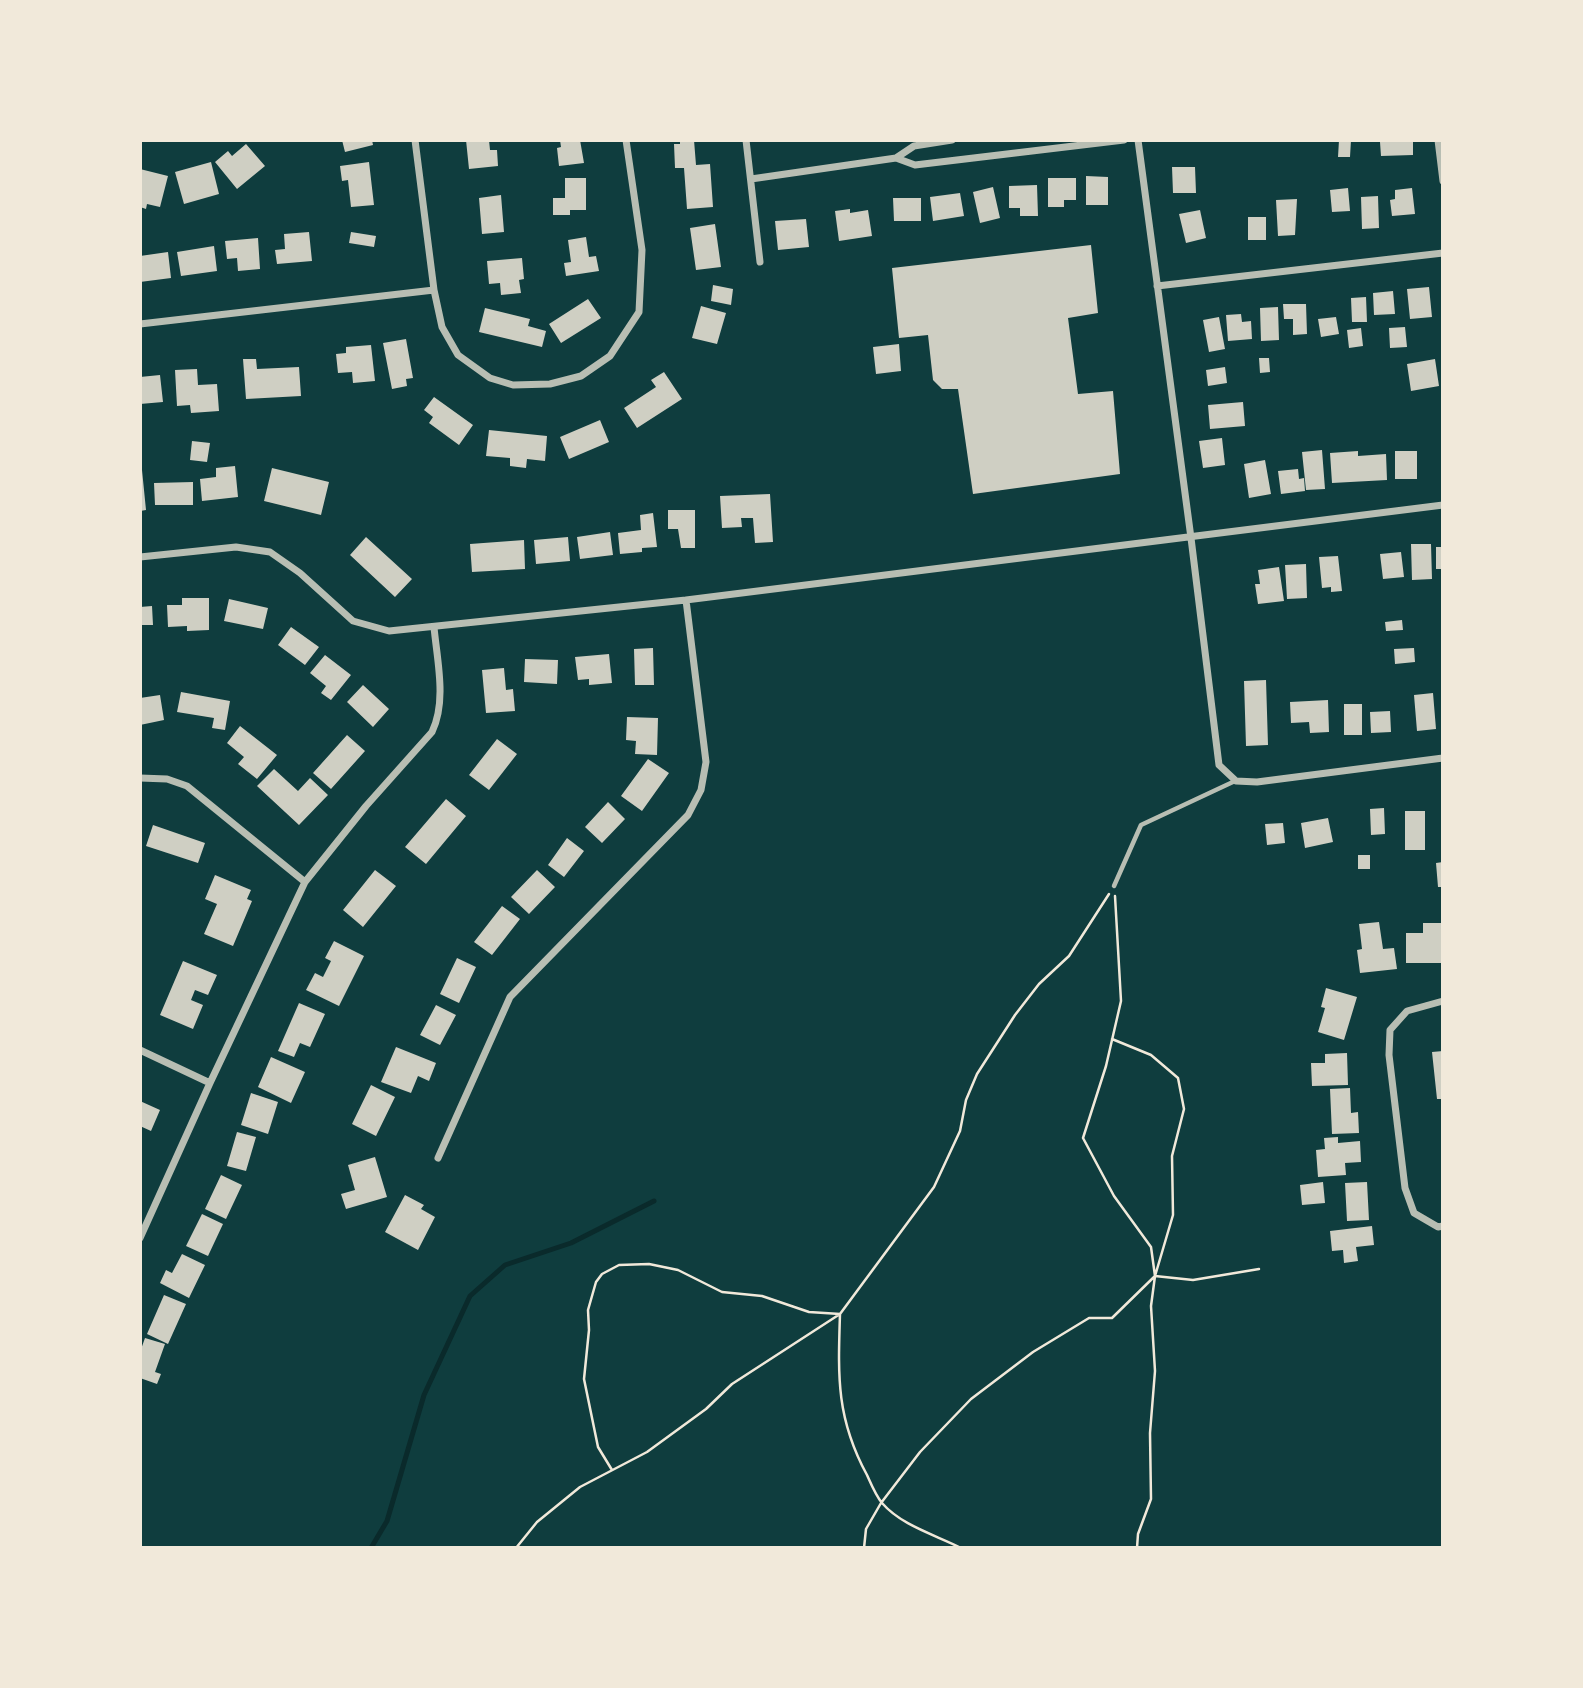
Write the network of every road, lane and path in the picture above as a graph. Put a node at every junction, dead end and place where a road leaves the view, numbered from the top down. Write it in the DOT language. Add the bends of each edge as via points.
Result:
graph roads {
  1 [pos="415,140"];
  2 [pos="626,140"];
  3 [pos="746,140"];
  4 [pos="952,140"];
  5 [pos="1124,140"];
  6 [pos="1138,140"];
  7 [pos="1438,140"];
  8 [pos="896,158"];
  9 [pos="751,179"];
  10 [pos="1443,181"];
  11 [pos="1443,253"];
  12 [pos="760,262"];
  13 [pos="1157,286"];
  14 [pos="434,290"];
  15 [pos="140,324"];
  16 [pos="1443,505"];
  17 [pos="1191,538"];
  18 [pos="140,557"];
  19 [pos="686,600"];
  20 [pos="435,627"];
  21 [pos="1443,758"];
  22 [pos="140,778"];
  23 [pos="1236,781"];
  24 [pos="305,882"];
  25 [pos="1114,886"];
  26 [pos="1443,1001"];
  27 [pos="1112,1039"];
  28 [pos="140,1050"];
  29 [pos="210,1083"];
  30 [pos="438,1158"];
  31 [pos="1443,1226"];
  32 [pos="140,1238"];
  33 [pos="1259,1269"];
  34 [pos="1155,1276"];
  35 [pos="840,1314"];
  36 [pos="612,1470"];
  37 [pos="881,1503"];
  38 [pos="516,1548"];
  39 [pos="864,1548"];
  40 [pos="961,1548"];
  41 [pos="1137,1548"];
  1 -- 14 [label="street"];
  2 -- 14 [label="street" via="642,280 639,312 610,356 581,376 550,384 513,385 490,378 458,355 442,327"];
  3 -- 9 [label="street"];
  4 -- 8 [label="street" via="914,146"];
  5 -- 8 [label="street" via="915,165"];
  6 -- 13 [label="street"];
  7 -- 10 [label="street"];
  8 -- 9 [label="street"];
  9 -- 12 [label="street"];
  11 -- 13 [label="street"];
  13 -- 17 [label="street"];
  14 -- 15 [label="street"];
  16 -- 17 [label="street"];
  17 -- 19 [label="street"];
  17 -- 23 [label="street" via="1219,765"];
  18 -- 20 [label="street" via="236,547 271,552 353,621 389,631"];
  19 -- 20 [label="street"];
  19 -- 30 [label="street" via="706,762 701,790 688,815 510,997"];
  20 -- 24 [label="street" via="439,719"];
  21 -- 23 [label="street"];
  22 -- 24 [label="street" via="167,779 187,786"];
  23 -- 25 [label="lane" via="1142,825"];
  24 -- 29 [label="street"];
  25 -- 27 [label="path" via="1122,1001"];
  25 -- 35 [label="path" via="1069,956 1015,1015 977,1074 960,1131 934,1187"];
  26 -- 31 [label="street" via="1407,1011 1390,1030 1389,1055 1405,1188 1414,1213"];
  27 -- 34 [label="path" via="1083,1139 1114,1196 1151,1247"];
  27 -- 34 [label="path" via="1151,1055 1178,1077 1184,1109 1172,1156 1173,1216"];
  28 -- 29 [label="street"];
  29 -- 32 [label="street"];
  33 -- 34 [label="path" via="1193,1280"];
  34 -- 37 [label="path" via="1112,1318 1089,1318 1033,1352 971,1399 920,1452"];
  34 -- 41 [label="path" via="1151,1499"];
  35 -- 36 [label="path" via="732,1384 647,1452"];
  35 -- 36 [label="path" via="809,1312 762,1296 722,1292 678,1270 649,1264 620,1265 602,1274 588,1310 584,1379 598,1447"];
  35 -- 37 [label="path" via="838,1381 844,1423"];
  36 -- 38 [label="path" via="580,1487 545,1515"];
  37 -- 39 [label="path" via="866,1530"];
  37 -- 40 [label="path"];
}
